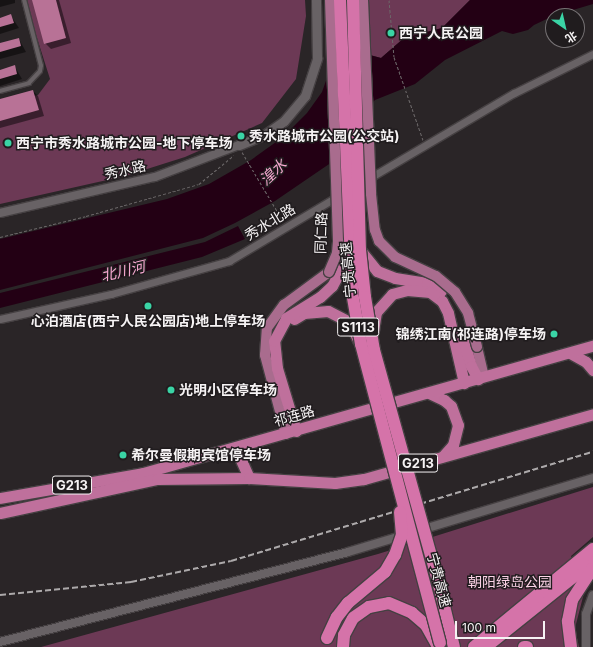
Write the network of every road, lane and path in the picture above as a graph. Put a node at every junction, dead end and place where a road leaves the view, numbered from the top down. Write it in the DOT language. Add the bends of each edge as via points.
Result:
graph roads {
  1 [pos="24,0"];
  2 [pos="316,0"];
  3 [pos="330,0"];
  4 [pos="340,0"];
  5 [pos="353,0"];
  6 [pos="363,0"];
  7 [pos="389,0"];
  8 [pos="593,54"];
  9 [pos="0,91"];
  10 [pos="424,146"];
  11 [pos="241,148"];
  12 [pos="245,158"];
  13 [pos="0,213"];
  14 [pos="286,227"];
  15 [pos="0,237"];
  16 [pos="355,251"];
  17 [pos="407,284"];
  18 [pos="302,310"];
  19 [pos="0,319"];
  20 [pos="361,344"];
  21 [pos="593,346"];
  22 [pos="374,350"];
  23 [pos="570,353"];
  24 [pos="593,370"];
  25 [pos="481,378"];
  26 [pos="464,383"];
  27 [pos="429,393"];
  28 [pos="593,407"];
  29 [pos="588,415"];
  30 [pos="384,428"];
  31 [pos="295,432"];
  32 [pos="244,445"];
  33 [pos="443,456"];
  34 [pos="249,478"];
  35 [pos="593,478"];
  36 [pos="0,498"];
  37 [pos="0,513"];
  38 [pos="593,548"];
  39 [pos="593,561"];
  40 [pos="593,568"];
  41 [pos="593,595"];
  42 [pos="508,618"];
  43 [pos="0,642"];
  44 [pos="327,647"];
  45 [pos="343,647"];
  46 [pos="440,647"];
  47 [pos="454,647"];
  48 [pos="467,647"];
  49 [pos="474,647"];
  50 [pos="487,647"];
  51 [pos="571,647"];
  52 [pos="586,647"];
  1 -- 9 [label="lane" via="41,66 40,71 29,83"];
  2 -- 11 [label="main road, 秀水路" via="317,58 305,96 284,121"];
  3 -- 31 [label="main road, 同仁路, bridge" via="337,253 328,272 284,305 267,328 265,355"];
  4 -- 16 [label="highway, 宁贵高速 / S1113, bridge"];
  5 -- 16 [label="highway, 宁贵高速 / S1113, bridge"];
  6 -- 25 [label="main road, bridge" via="370,194 375,230 380,241 395,257 436,276 455,292 468,313 477,347"];
  7 -- 10 [label="path" via="395,62"];
  8 -- 10 [label="street, 秀水北路" via="514,94"];
  10 -- 14 [label="street, 秀水北路"];
  11 -- 13 [label="street, 秀水路" via="155,177"];
  11 -- 15 [label="path" via="199,184"];
  12 -- 14 [label="path"];
  14 -- 19 [label="street, 秀水北路" via="229,262 111,294"];
  16 -- 17 [label="highway" via="376,271"];
  16 -- 18 [label="highway" via="332,286"];
  16 -- 20 [label="highway, 宁贵高速 / S1113, bridge" via="352,292"];
  16 -- 22 [label="highway, 宁贵高速 / S1113, bridge"];
  17 -- 22 [label="highway, bridge" via="392,294 376,312 372,323"];
  17 -- 25 [label="highway" via="427,283 445,295 455,314 471,366"];
  17 -- 26 [label="highway" via="430,292 442,301 453,327"];
  18 -- 20 [label="highway, bridge" via="340,315 350,322"];
  18 -- 31 [label="highway" via="284,331 279,351"];
  20 -- 30 [label="highway, 宁贵高速 / S1113, bridge"];
  21 -- 23 [label="highway, 祁连路 / G213"];
  22 -- 47 [label="highway, 宁贵高速 / S1113, bridge"];
  23 -- 24 [label="highway" via="586,362"];
  23 -- 25 [label="highway, 祁连路 / G213"];
  25 -- 26 [label="highway, 祁连路 / G213"];
  26 -- 27 [label="highway, 祁连路 / G213"];
  27 -- 31 [label="highway, 祁连路 / G213"];
  27 -- 33 [label="highway" via="451,406 458,425 453,444"];
  28 -- 29 [label="highway"];
  29 -- 33 [label="highway, G213"];
  30 -- 44 [label="highway, bridge" via="400,509 402,535 385,572 348,603 337,617 327,638"];
  30 -- 46 [label="highway, 宁贵高速 / S1113, bridge"];
  31 -- 32 [label="highway, 祁连路 / G213"];
  32 -- 34 [label="highway" via="241,460"];
  32 -- 36 [label="highway, 祁连路 / G213" via="143,472"];
  33 -- 34 [label="highway, G213" via="364,479 335,483"];
  34 -- 37 [label="highway, G213" via="157,479"];
  35 -- 43 [label="street" via="348,552"];
  38 -- 42 [label="highway"];
  39 -- 50 [label="highway"];
  40 -- 51 [label="highway" via="572,600 568,621"];
  41 -- 52 [label="street" via="586,614"];
  42 -- 48 [label="highway"];
  42 -- 49 [label="highway"];
  45 -- 46 [label="highway" via="344,635 353,618 369,607 389,603 412,613 426,625"];
}
